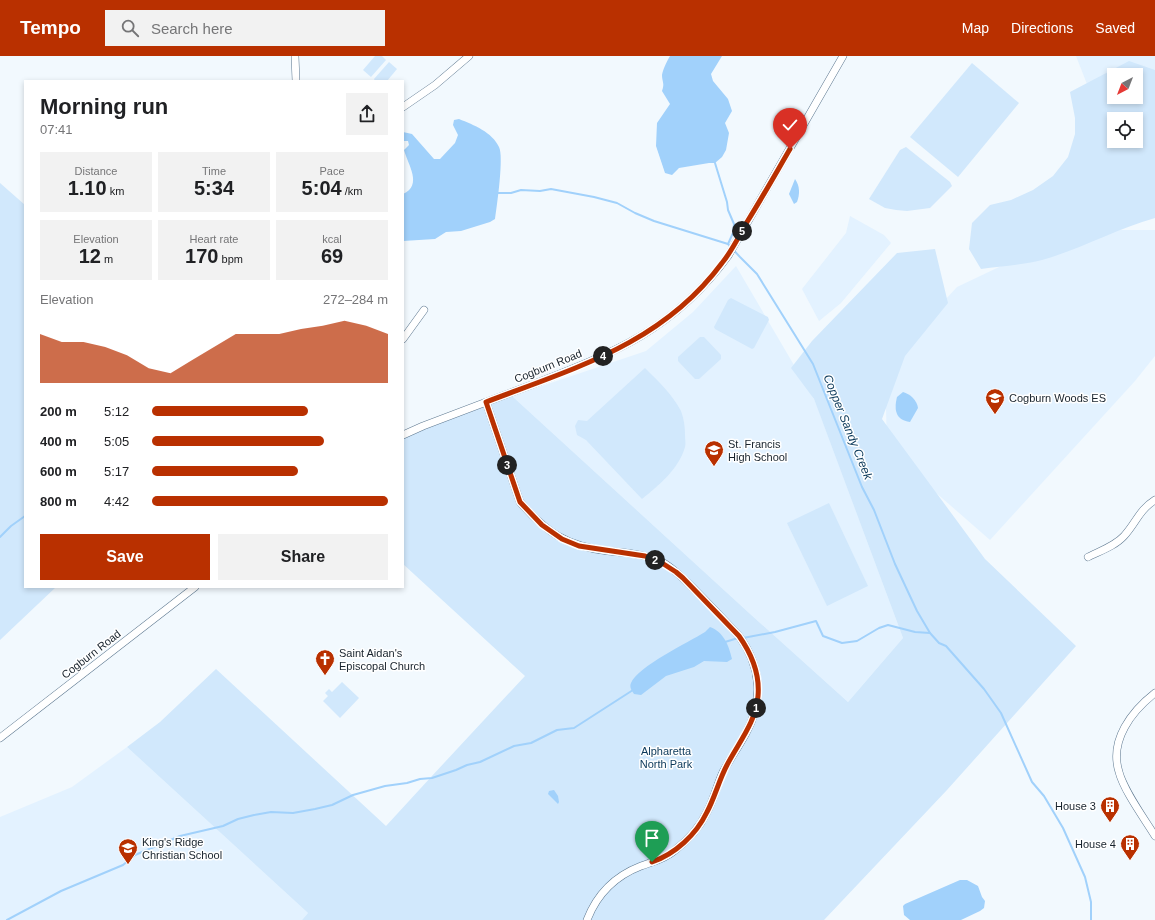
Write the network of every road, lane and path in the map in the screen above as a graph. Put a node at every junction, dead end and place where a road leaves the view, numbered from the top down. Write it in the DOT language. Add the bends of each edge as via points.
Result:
graph roads {
  1 [pos="295,56"];
  2 [pos="469,56"];
  3 [pos="843,56"];
  4 [pos="296,80"];
  5 [pos="404,106"];
  6 [pos="424,310"];
  7 [pos="404,338"];
  8 [pos="486,402"];
  9 [pos="404,436"];
  10 [pos="1155,500"];
  11 [pos="1088,558"];
  12 [pos="194,588"];
  13 [pos="1155,693"];
  14 [pos="0,738"];
  15 [pos="1155,836"];
  16 [pos="587,920"];
  1 -- 4 [label="street"];
  2 -- 5 [label="street" via="435,85"];
  3 -- 8 [label="street, Cogburn Road" via="728,256 697,293 664,322 632,342 567,371"];
  6 -- 7 [label="street"];
  8 -- 9 [label="street, Cogburn Road"];
  8 -- 16 [label="street" via="520,502 527,510 542,525 571,543 645,556 676,572 739,636 751,656 758,677 757,705 751,724 727,765 702,822 674,852 630,871 610,885 597,900"];
  10 -- 11 [label="street" via="1144,508 1123,537"];
  12 -- 14 [label="street, Cogburn Road"];
  13 -- 15 [label="street" via="1140,705 1130,718 1120,737 1116,761 1124,784"];
}
